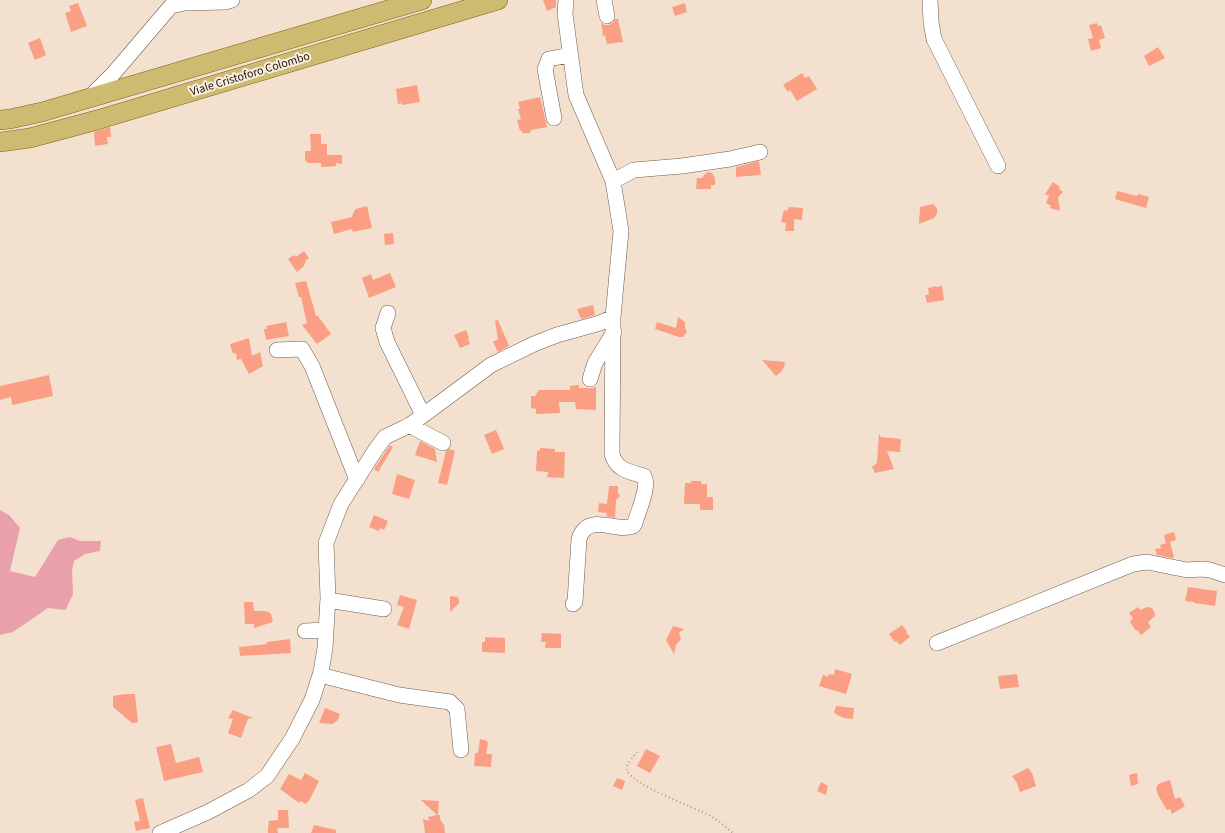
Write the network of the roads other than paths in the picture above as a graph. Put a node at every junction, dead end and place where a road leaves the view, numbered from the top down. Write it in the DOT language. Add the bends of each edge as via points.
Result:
graph roads {
  1 [pos="232,0"];
  2 [pos="422,0"];
  3 [pos="498,0"];
  4 [pos="566,0"];
  5 [pos="604,0"];
  6 [pos="930,0"];
  7 [pos="607,16"];
  8 [pos="570,55"];
  9 [pos="88,99"];
  10 [pos="554,118"];
  11 [pos="2,120"];
  12 [pos="2,144"];
  13 [pos="760,152"];
  14 [pos="998,166"];
  15 [pos="612,181"];
  16 [pos="388,312"];
  17 [pos="613,325"];
  18 [pos="277,350"];
  19 [pos="590,379"];
  20 [pos="423,415"];
  21 [pos="409,425"];
  22 [pos="443,443"];
  23 [pos="357,480"];
  24 [pos="1225,575"];
  25 [pos="328,600"];
  26 [pos="573,604"];
  27 [pos="384,609"];
  28 [pos="326,630"];
  29 [pos="305,631"];
  30 [pos="937,643"];
  31 [pos="320,675"];
  32 [pos="461,750"];
  33 [pos="160,833"];
  1 -- 9 [label="street" via="172,6"];
  2 -- 9 [label="main road, Viale Cristoforo Colombo"];
  3 -- 12 [label="main road, Viale Cristoforo Colombo" via="97,120"];
  4 -- 8 [label="street" via="565,14"];
  5 -- 7 [label="street"];
  6 -- 14 [label="street" via="934,39"];
  8 -- 10 [label="street" via="549,59 545,69"];
  8 -- 15 [label="street" via="576,95"];
  9 -- 11 [label="main road, Viale Cristoforo Colombo"];
  11 -- 12 [label="main road"];
  13 -- 15 [label="street" via="682,166 634,170"];
  15 -- 17 [label="street" via="621,232"];
  16 -- 20 [label="street" via="383,328 387,342"];
  17 -- 19 [label="street"];
  17 -- 20 [label="street" via="600,324 557,335 526,347 491,365"];
  17 -- 26 [label="street" via="613,460 624,470 644,476 646,486 633,526 623,528 600,524 591,525 584,530 579,539"];
  18 -- 23 [label="street" via="302,350 312,366"];
  20 -- 21 [label="street"];
  21 -- 22 [label="street"];
  21 -- 23 [label="street" via="385,437"];
  23 -- 25 [label="street" via="341,504 326,543"];
  24 -- 30 [label="street" via="1210,570 1187,570 1147,562 1133,564"];
  25 -- 27 [label="street"];
  25 -- 28 [label="street"];
  28 -- 29 [label="street"];
  28 -- 31 [label="street"];
  31 -- 32 [label="street" via="399,695 450,702 457,709"];
  31 -- 33 [label="street" via="312,700 292,739 267,776 249,790 208,812"];
}
